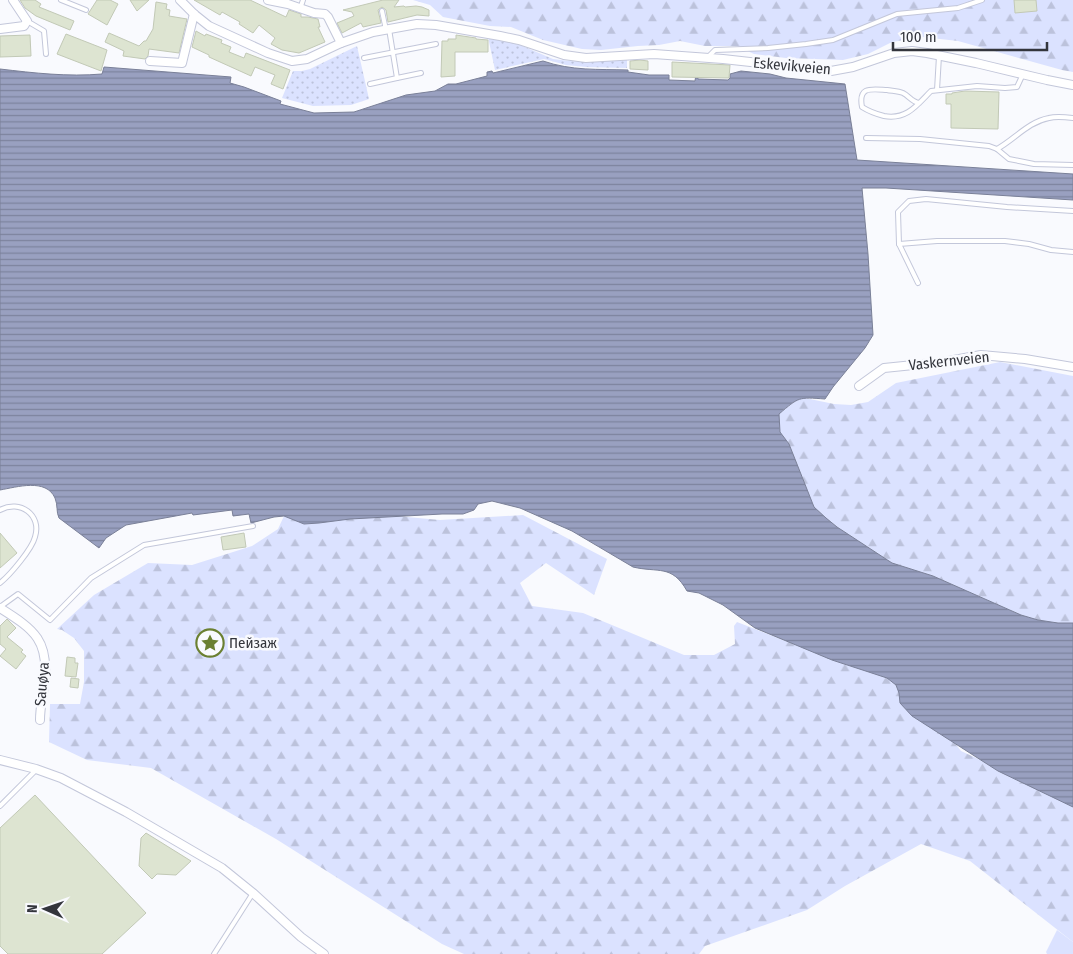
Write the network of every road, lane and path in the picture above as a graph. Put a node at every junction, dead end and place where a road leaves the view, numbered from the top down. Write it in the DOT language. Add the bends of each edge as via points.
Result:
graph roads {
  1 [pos="13,0"];
  2 [pos="61,0"];
  3 [pos="180,0"];
  4 [pos="268,0"];
  5 [pos="303,0"];
  6 [pos="982,0"];
  7 [pos="300,9"];
  8 [pos="86,10"];
  9 [pos="382,11"];
  10 [pos="194,14"];
  11 [pos="27,22"];
  12 [pos="0,29"];
  13 [pos="388,30"];
  14 [pos="341,43"];
  15 [pos="436,44"];
  16 [pos="393,52"];
  17 [pos="46,54"];
  18 [pos="939,56"];
  19 [pos="364,58"];
  20 [pos="706,58"];
  21 [pos="150,61"];
  22 [pos="421,73"];
  23 [pos="1023,74"];
  24 [pos="397,78"];
  25 [pos="370,84"];
  26 [pos="1073,85"];
  27 [pos="937,90"];
  28 [pos="919,103"];
  29 [pos="1073,118"];
  30 [pos="866,138"];
  31 [pos="997,148"];
  32 [pos="1073,165"];
  33 [pos="1073,211"];
  34 [pos="899,244"];
  35 [pos="1073,252"];
  36 [pos="918,283"];
  37 [pos="1073,367"];
  38 [pos="859,386"];
  39 [pos="0,510"];
  40 [pos="254,526"];
  41 [pos="0,582"];
  42 [pos="0,608"];
  43 [pos="40,720"];
  44 [pos="0,760"];
  45 [pos="36,769"];
  46 [pos="0,806"];
  47 [pos="253,893"];
  48 [pos="214,954"];
  49 [pos="324,954"];
  1 -- 11 [label="street"];
  2 -- 8 [label="lane"];
  3 -- 10 [label="street, Eskevikveien"];
  4 -- 7 [label="street"];
  5 -- 7 [label="lane"];
  6 -- 20 [label="lane" via="958,8 897,14 834,40 715,50"];
  7 -- 14 [label="street" via="325,14"];
  9 -- 13 [label="lane"];
  10 -- 14 [label="street, Eskevikveien" via="209,26 292,61 308,59"];
  10 -- 21 [label="street" via="182,63"];
  11 -- 12 [label="street" via="24,26"];
  11 -- 17 [label="lane" via="44,31"];
  13 -- 14 [label="street, Eskevikveien"];
  13 -- 16 [label="lane"];
  13 -- 20 [label="street, Eskevikveien" via="436,24 586,58 654,54"];
  15 -- 16 [label="lane"];
  16 -- 19 [label="lane"];
  16 -- 24 [label="lane"];
  18 -- 20 [label="street, Eskevikveien" via="912,51 894,53 831,71"];
  18 -- 23 [label="street, Eskevikveien"];
  18 -- 27 [label="lane"];
  22 -- 24 [label="lane"];
  23 -- 26 [label="street, Eskevikveien"];
  23 -- 27 [label="lane" via="1016,87"];
  24 -- 25 [label="lane"];
  27 -- 28 [label="lane" via="931,91"];
  28 -- 28 [label="lane" via="901,116 890,117 870,113 862,107 861,100 865,91 878,89 904,93"];
  29 -- 31 [label="lane" via="1050,117 1032,123"];
  30 -- 31 [label="lane" via="920,139"];
  31 -- 32 [label="lane" via="1009,159 1034,164"];
  33 -- 34 [label="lane" via="926,199 908,201 898,212"];
  34 -- 35 [label="lane" via="1005,241"];
  34 -- 36 [label="lane"];
  37 -- 38 [label="street, Vaskernveien" via="982,355 884,368"];
  39 -- 41 [label="lane" via="15,506 30,513 35,519 36,536 9,575"];
  40 -- 42 [label="lane" via="144,546 91,578 50,620 18,594"];
  42 -- 43 [label="street, Sauøya" via="34,633 45,655"];
  44 -- 45 [label="street"];
  45 -- 46 [label="lane"];
  45 -- 47 [label="street" via="61,778 126,812 222,868"];
  47 -- 48 [label="lane"];
  47 -- 49 [label="street"];
}
